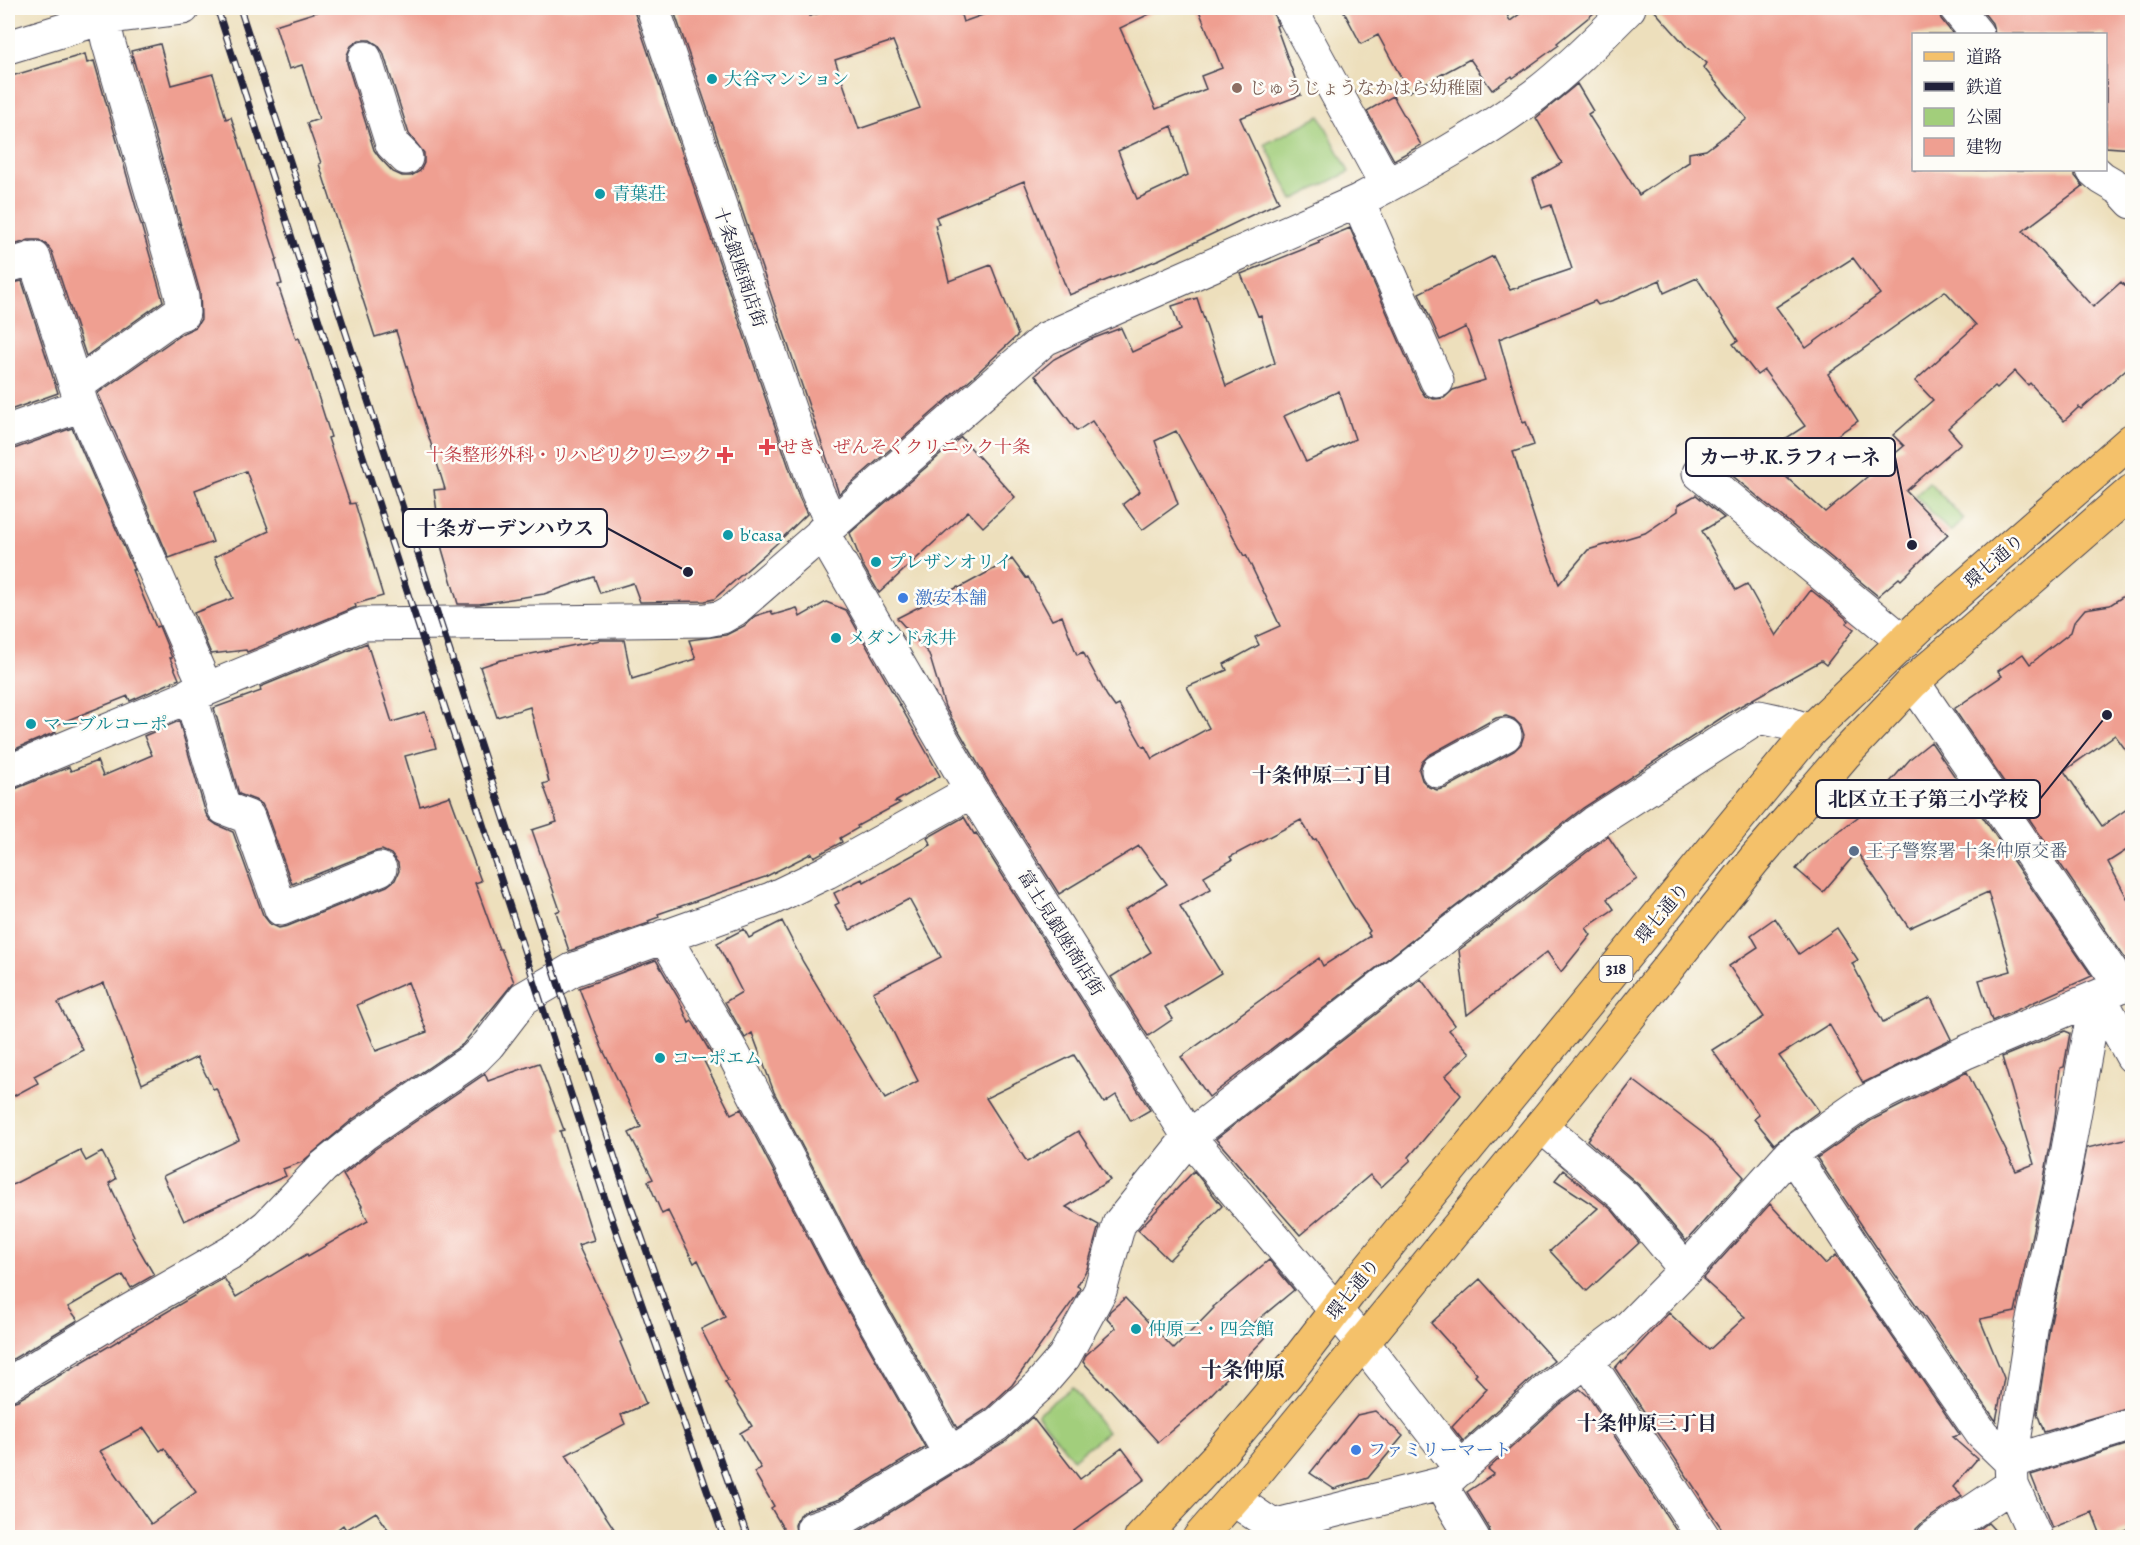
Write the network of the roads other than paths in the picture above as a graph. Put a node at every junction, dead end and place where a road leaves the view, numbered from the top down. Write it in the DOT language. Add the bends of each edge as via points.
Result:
graph roads {
  1 [pos="183,8"];
  2 [pos="653,8"];
  3 [pos="1290,8"];
  4 [pos="1629,8"];
  5 [pos="1956,8"];
  6 [pos="103,18"];
  7 [pos="1976,33"];
  8 [pos="8,47"];
  9 [pos="365,58"];
  10 [pos="406,158"];
  11 [pos="2094,171"];
  12 [pos="1372,193"];
  13 [pos="2133,202"];
  14 [pos="8,266"];
  15 [pos="1437,381"];
  16 [pos="79,396"];
  17 [pos="8,431"];
  18 [pos="2133,440"];
  19 [pos="1699,473"];
  20 [pos="2133,491"];
  21 [pos="827,528"];
  22 [pos="1904,642"];
  23 [pos="1913,682"];
  24 [pos="198,691"];
  25 [pos="1810,731"];
  26 [pos="1505,735"];
  27 [pos="1438,771"];
  28 [pos="8,772"];
  29 [pos="972,791"];
  30 [pos="380,869"];
  31 [pos="664,936"];
  32 [pos="2117,988"];
  33 [pos="2133,1056"];
  34 [pos="1541,1126"];
  35 [pos="1189,1137"];
  36 [pos="1789,1155"];
  37 [pos="1685,1269"];
  38 [pos="1336,1310"];
  39 [pos="1363,1343"];
  40 [pos="1587,1360"];
  41 [pos="8,1384"];
  42 [pos="2133,1424"];
  43 [pos="950,1454"];
  44 [pos="2012,1474"];
  45 [pos="1451,1476"];
  46 [pos="1233,1499"];
  47 [pos="813,1528"];
  48 [pos="1141,1538"];
  49 [pos="1199,1538"];
  50 [pos="1473,1538"];
  51 [pos="1704,1538"];
  52 [pos="1933,1538"];
  53 [pos="2036,1538"];
  1 -- 6 [label="street"];
  2 -- 21 [label="street, 十条銀座商店街"];
  3 -- 12 [label="street"];
  4 -- 12 [label="street" via="1535,95 1490,127"];
  5 -- 7 [label="street"];
  6 -- 8 [label="street"];
  6 -- 16 [label="street" via="182,297 183,313 174,316"];
  9 -- 10 [label="street" via="392,144"];
  11 -- 13 [label="street"];
  12 -- 15 [label="street"];
  12 -- 21 [label="street" via="1045,339"];
  14 -- 16 [label="street" via="34,258"];
  16 -- 17 [label="street"];
  16 -- 24 [label="street"];
  18 -- 22 [label="main road, 環七通り / 318"];
  19 -- 22 [label="street"];
  20 -- 23 [label="main road, 環七通り / 318"];
  21 -- 24 [label="street" via="723,617 363,624"];
  21 -- 29 [label="street, 富士見銀座商店街"];
  22 -- 25 [label="main road, 環七通り / 318"];
  23 -- 32 [label="street"];
  23 -- 34 [label="main road, 環七通り / 318" via="1754,860"];
  24 -- 28 [label="street"];
  24 -- 30 [label="street" via="224,808 248,817 281,909"];
  25 -- 35 [label="street" via="1759,717 1594,823"];
  25 -- 38 [label="main road, 環七通り / 318"];
  26 -- 27 [label="street"];
  29 -- 31 [label="street" via="771,899"];
  29 -- 35 [label="street, 富士見銀座商店街"];
  31 -- 41 [label="street" via="572,970 524,998 475,1059 364,1134 323,1167 267,1226 237,1249"];
  31 -- 43 [label="street" via="734,1055 848,1274"];
  32 -- 33 [label="street"];
  32 -- 36 [label="street" via="1966,1052 1885,1092"];
  32 -- 44 [label="street" via="2088,1039 2032,1324"];
  34 -- 37 [label="street" via="1625,1197"];
  34 -- 39 [label="main road, 環七通り / 318"];
  35 -- 38 [label="street, 富士見銀座商店街"];
  35 -- 43 [label="street" via="1119,1224 1100,1291 1064,1357 996,1425"];
  36 -- 37 [label="street"];
  36 -- 44 [label="street"];
  37 -- 40 [label="street" via="1622,1334"];
  38 -- 39 [label="street, 富士見銀座商店街"];
  38 -- 48 [label="main road, 環七通り / 318" via="1218,1456"];
  39 -- 45 [label="street, 富士見銀座商店街"];
  39 -- 46 [label="main road, 環七通り / 318"];
  40 -- 45 [label="street" via="1546,1391"];
  40 -- 51 [label="street"];
  42 -- 44 [label="street"];
  43 -- 47 [label="street" via="849,1516"];
  44 -- 52 [label="street"];
  44 -- 53 [label="street"];
  45 -- 46 [label="street" via="1273,1526"];
  45 -- 50 [label="street, 富士見銀座商店街"];
  46 -- 49 [label="main road, 環七通り / 318"];
}
